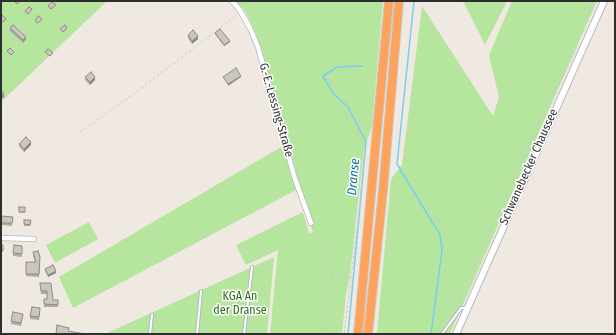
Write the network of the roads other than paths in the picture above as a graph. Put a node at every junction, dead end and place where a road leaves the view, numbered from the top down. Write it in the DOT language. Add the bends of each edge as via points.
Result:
graph roads {
  1 [pos="232,1"];
  2 [pos="389,1"];
  3 [pos="399,1"];
  4 [pos="604,1"];
  5 [pos="311,223"];
  6 [pos="1,238"];
  7 [pos="34,239"];
  8 [pos="252,267"];
  9 [pos="201,291"];
  10 [pos="468,308"];
  11 [pos="152,315"];
  12 [pos="150,334"];
  13 [pos="197,334"];
  14 [pos="244,334"];
  15 [pos="358,334"];
  16 [pos="368,334"];
  17 [pos="443,334"];
  18 [pos="456,334"];
  1 -- 5 [label="street, G.-E.-Lessing-Straße" via="250,28 258,47 295,180"];
  2 -- 15 [label="highway"];
  3 -- 16 [label="highway"];
  4 -- 10 [label="main road, Schwanebecker Chaussee"];
  6 -- 7 [label="street"];
  8 -- 14 [label="lane"];
  9 -- 13 [label="lane"];
  10 -- 17 [label="lane" via="461,308"];
  10 -- 18 [label="main road, Schwanebecker Chaussee"];
  11 -- 12 [label="lane"];
}
